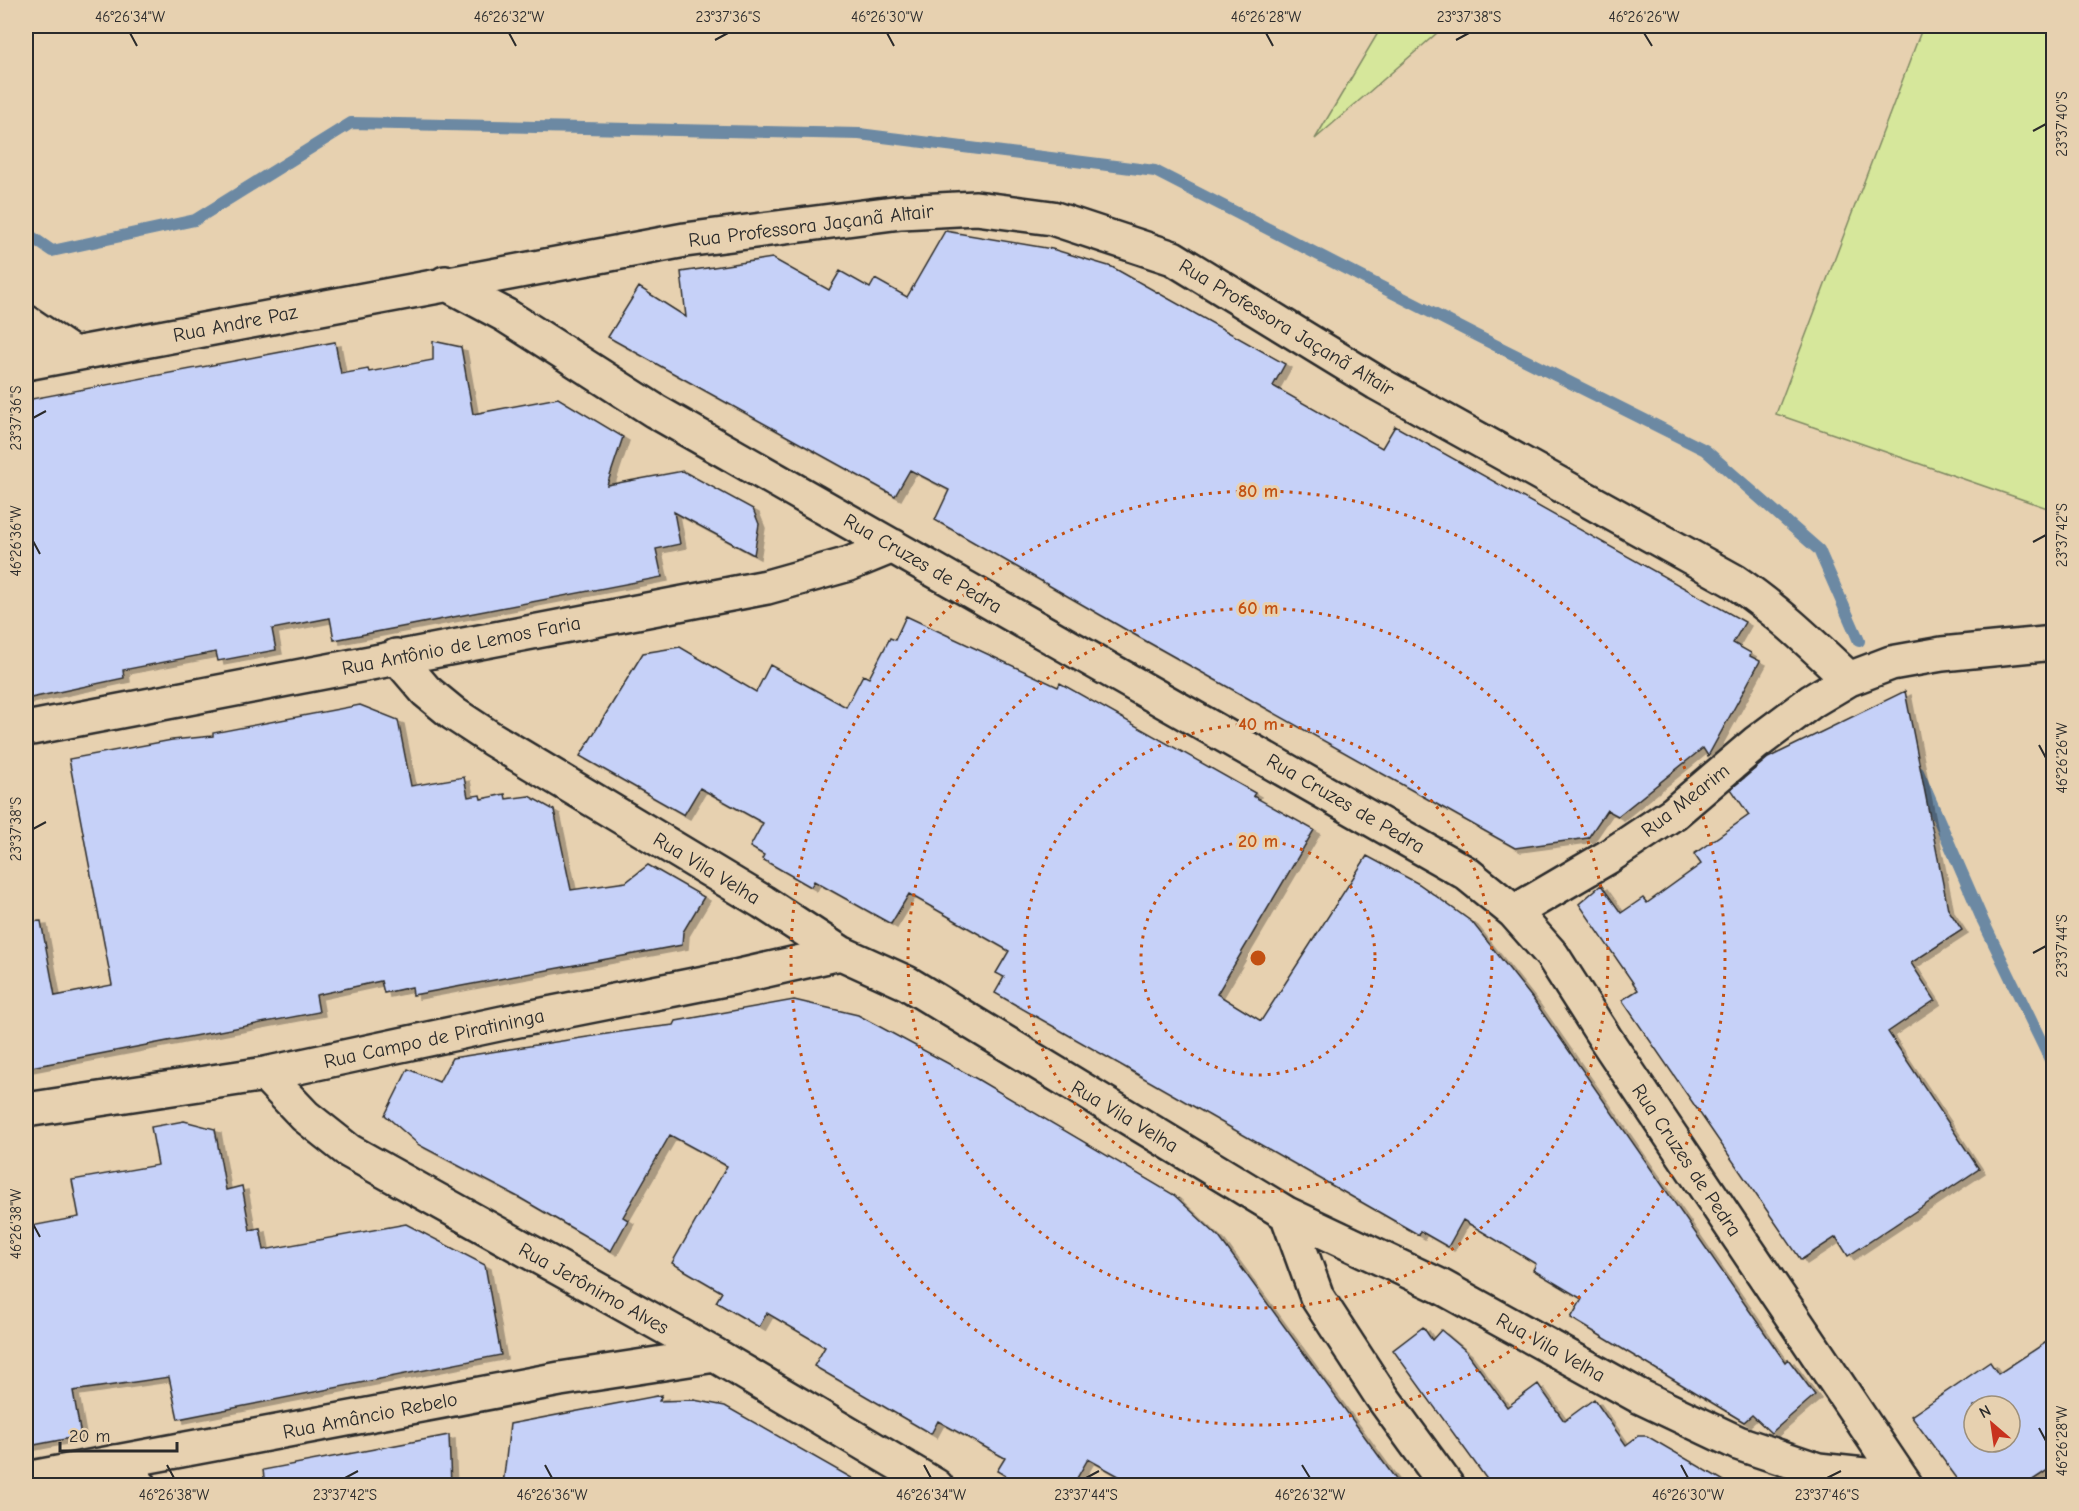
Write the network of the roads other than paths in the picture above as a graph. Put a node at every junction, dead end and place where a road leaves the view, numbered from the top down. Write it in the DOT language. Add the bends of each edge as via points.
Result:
graph roads {
  1 [pos="445,283"];
  2 [pos="26,322"];
  3 [pos="72,353"];
  4 [pos="26,363"];
  5 [pos="893,546"];
  6 [pos="2054,643"];
  7 [pos="396,656"];
  8 [pos="1849,679"];
  9 [pos="26,729"];
  10 [pos="1514,912"];
  11 [pos="841,953"];
  12 [pos="265,1074"];
  13 [pos="26,1110"];
  14 [pos="1287,1214"];
  15 [pos="715,1355"];
  16 [pos="114,1462"];
  17 [pos="26,1479"];
  18 [pos="1904,1482"];
  19 [pos="140,1485"];
  20 [pos="936,1485"];
  21 [pos="1447,1485"];
  1 -- 3 [label="street, Rua Andre Paz"];
  1 -- 5 [label="street, Rua Cruzes de Pedra" via="505,315 655,411"];
  1 -- 8 [label="street, Rua Professora Jaçanã Altair" via="685,240 901,212 976,208 1052,218 1173,258 1377,383 1734,581 1796,628"];
  2 -- 3 [label="street"];
  3 -- 4 [label="street, Rua Andre Paz"];
  5 -- 7 [label="street, Rua Antônio de Lemos Faria" via="849,564 767,587"];
  5 -- 10 [label="street, Rua Cruzes de Pedra" via="1466,873"];
  6 -- 8 [label="street" via="1942,654 1891,663"];
  7 -- 9 [label="street, Rua Antônio de Lemos Faria"];
  7 -- 11 [label="street, Rua Vila Velha" via="426,691 454,714"];
  8 -- 10 [label="street, Rua Mearim" via="1756,743 1674,813"];
  10 -- 18 [label="street, Rua Cruzes de Pedra" via="1552,955"];
  11 -- 12 [label="street, Rua Campo de Piratininga"];
  11 -- 14 [label="street, Rua Vila Velha" via="907,983"];
  12 -- 13 [label="street, Rua Campo de Piratininga"];
  12 -- 15 [label="street, Rua Jerônimo Alves" via="306,1116 349,1151"];
  14 -- 18 [label="street, Rua Vila Velha" via="1440,1286 1639,1396 1738,1443 1818,1470"];
  14 -- 21 [label="street" via="1317,1298 1380,1394"];
  15 -- 16 [label="street, Rua Amâncio Rebelo" via="560,1379"];
  15 -- 20 [label="street, Rua Jerônimo Alves"];
  16 -- 17 [label="street, Rua Amâncio Rebelo"];
  16 -- 19 [label="street"];
}
